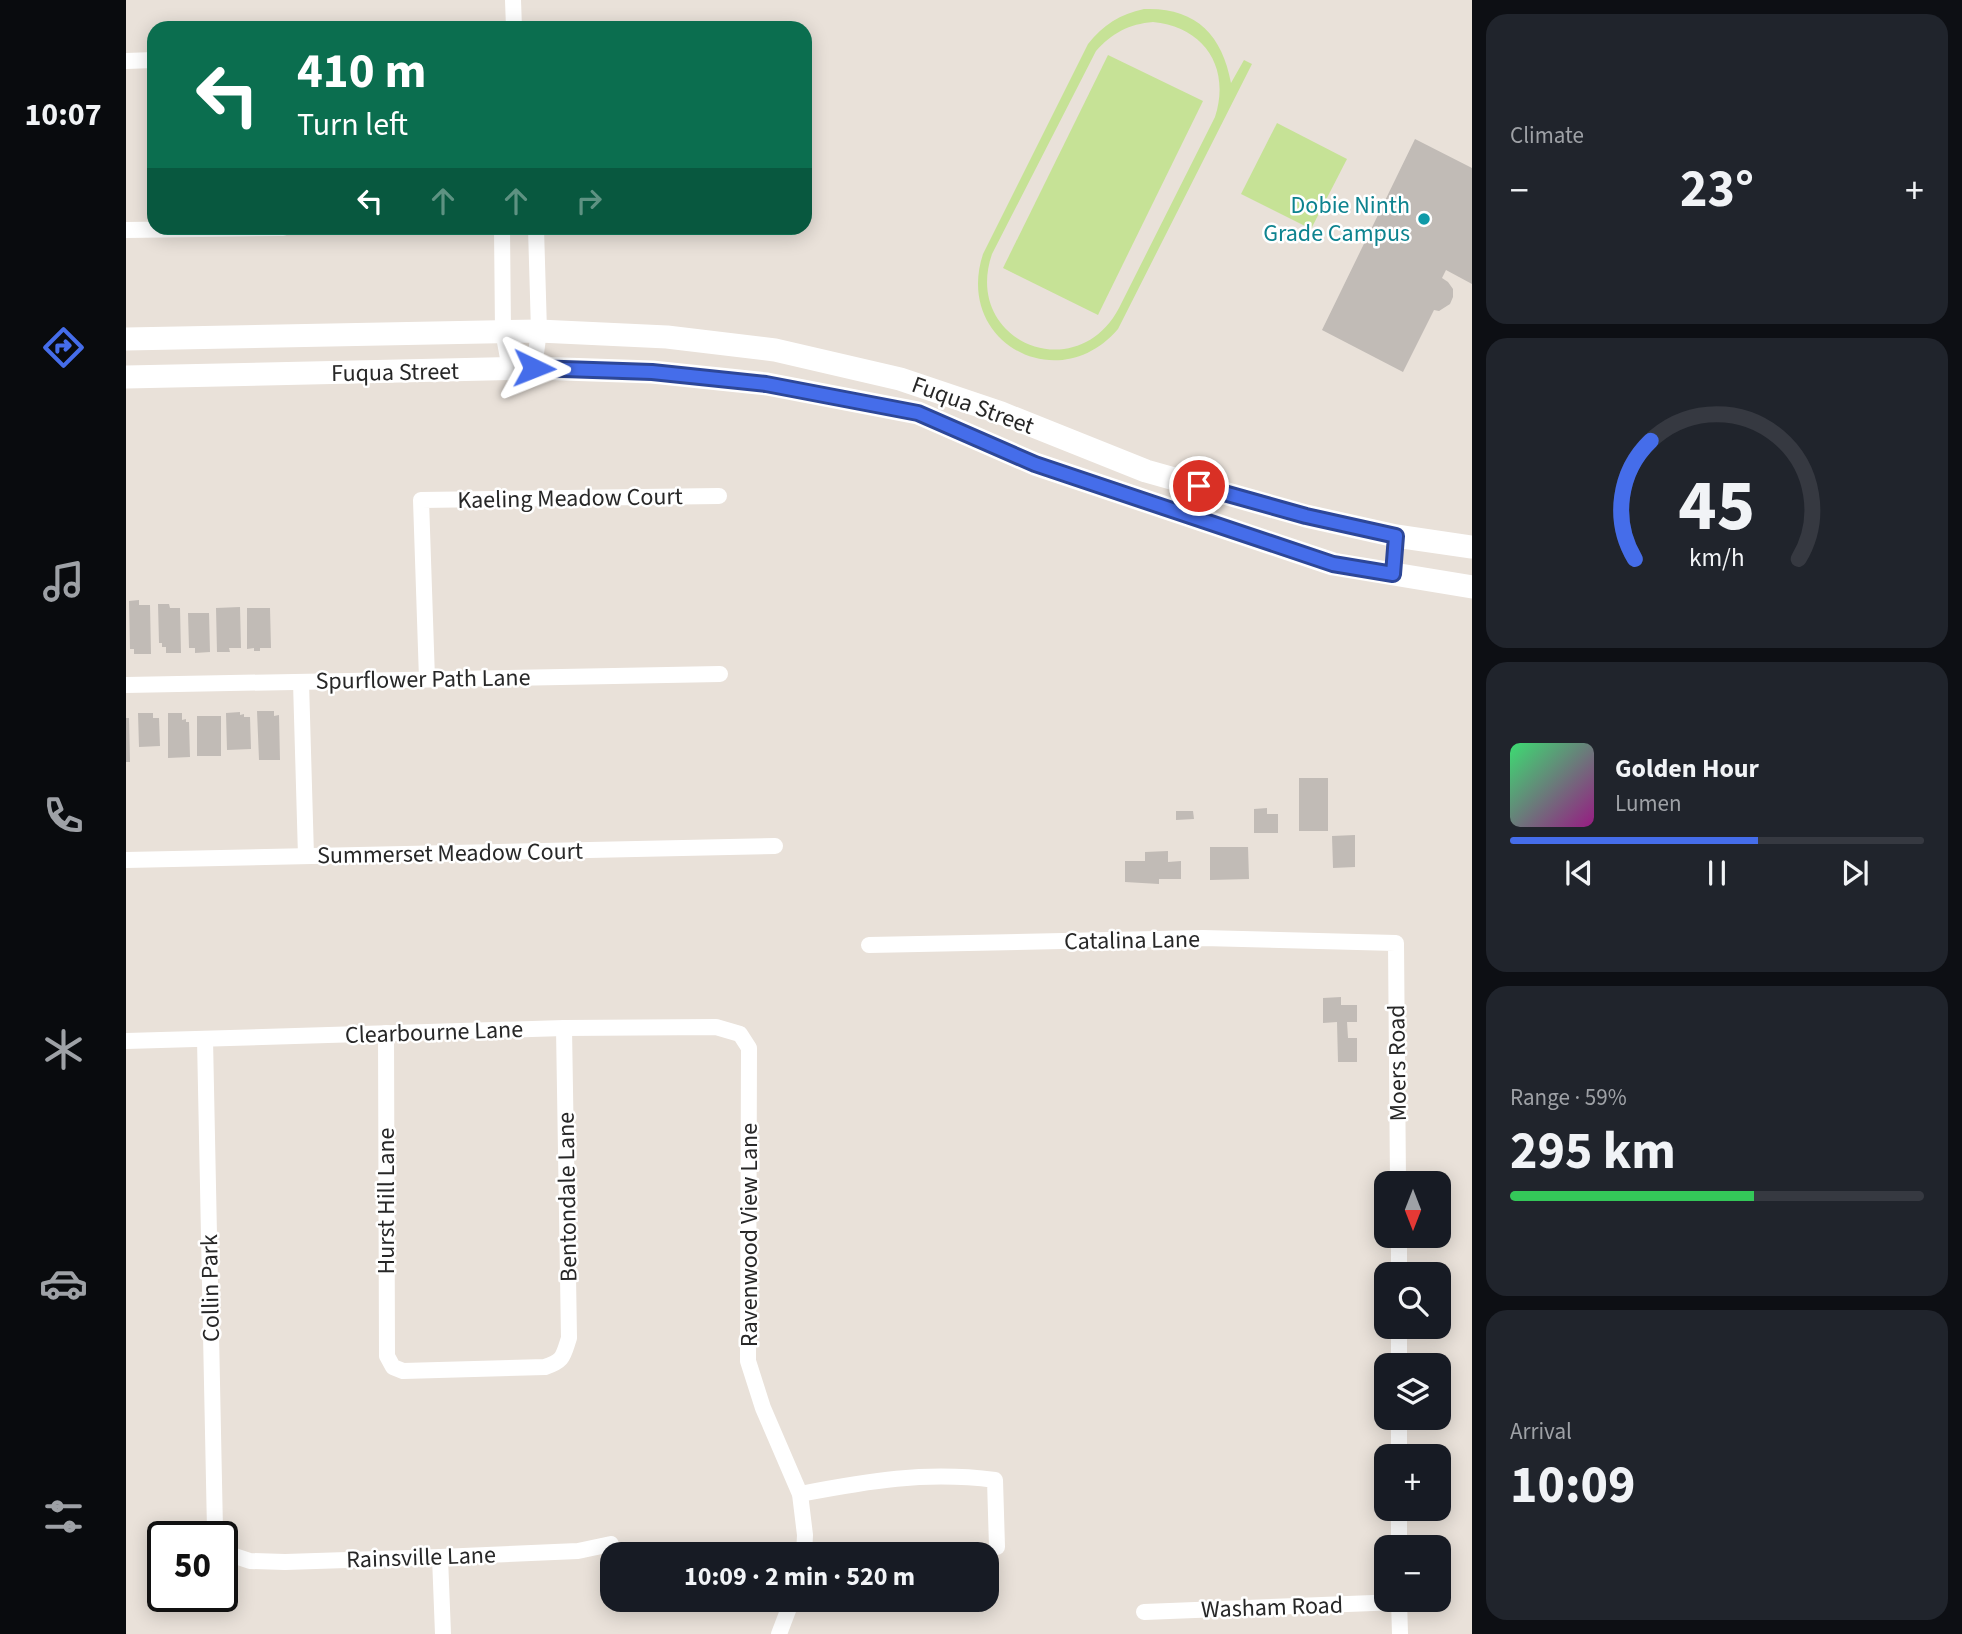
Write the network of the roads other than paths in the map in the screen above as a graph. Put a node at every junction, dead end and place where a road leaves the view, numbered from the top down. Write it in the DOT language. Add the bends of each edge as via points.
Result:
graph roads {
  1 [pos="513,0"];
  2 [pos="514,21"];
  3 [pos="147,60"];
  4 [pos="126,61"];
  5 [pos="126,230"];
  6 [pos="147,230"];
  7 [pos="502,235"];
  8 [pos="536,235"];
  9 [pos="503,331"];
  10 [pos="539,331"];
  11 [pos="126,339"];
  12 [pos="162,339"];
  13 [pos="534,368"];
  14 [pos="510,369"];
  15 [pos="126,377"];
  16 [pos="162,377"];
  17 [pos="719,496"];
  18 [pos="1396,536"];
  19 [pos="1472,547"];
  20 [pos="1393,574"];
  21 [pos="1472,587"];
  22 [pos="720,674"];
  23 [pos="427,679"];
  24 [pos="302,682"];
  25 [pos="126,685"];
  26 [pos="775,846"];
  27 [pos="306,856"];
  28 [pos="126,860"];
  29 [pos="1396,943"];
  30 [pos="869,945"];
  31 [pos="564,1028"];
  32 [pos="386,1033"];
  33 [pos="740,1034"];
  34 [pos="205,1039"];
  35 [pos="126,1041"];
  36 [pos="1398,1171"];
  37 [pos="393,1367"];
  38 [pos="800,1494"];
  39 [pos="215,1521"];
  40 [pos="805,1542"];
  41 [pos="997,1542"];
  42 [pos="600,1546"];
  43 [pos="238,1555"];
  44 [pos="440,1557"];
  45 [pos="1374,1602"];
  46 [pos="787,1612"];
  47 [pos="1144,1612"];
  48 [pos="1399,1612"];
  49 [pos="443,1634"];
  50 [pos="779,1634"];
  51 [pos="1400,1634"];
  1 -- 2 [label="street"];
  3 -- 4 [label="street"];
  5 -- 6 [label="street"];
  7 -- 9 [label="street"];
  8 -- 10 [label="street"];
  9 -- 10 [label="main road, Fuqua Street"];
  9 -- 12 [label="main road, Fuqua Street"];
  9 -- 14 [label="street"];
  10 -- 13 [label="street"];
  10 -- 18 [label="main road, Fuqua Street" via="667,337 775,350 900,379 1001,413 1146,471"];
  11 -- 12 [label="main road, Fuqua Street"];
  12 -- 16 [label="main road"];
  13 -- 14 [label="main road, Fuqua Street"];
  13 -- 20 [label="main road, Fuqua Street" via="652,372 766,384 918,413 1035,464 1333,564"];
  14 -- 16 [label="main road, Fuqua Street"];
  15 -- 16 [label="main road, Fuqua Street"];
  17 -- 23 [label="street, Kaeling Meadow Court" via="421,500"];
  18 -- 19 [label="main road, Fuqua Street"];
  18 -- 20 [label="main road"];
  20 -- 21 [label="main road, Fuqua Street"];
  22 -- 23 [label="street, Spurflower Path Lane"];
  23 -- 24 [label="street, Spurflower Path Lane"];
  24 -- 25 [label="street, Spurflower Path Lane"];
  24 -- 27 [label="street"];
  26 -- 27 [label="street, Summerset Meadow Court"];
  27 -- 28 [label="street, Summerset Meadow Court"];
  29 -- 30 [label="street, Catalina Lane" via="1203,938"];
  29 -- 36 [label="street, Moers Road"];
  31 -- 32 [label="street, Clearbourne Lane"];
  31 -- 33 [label="street, Clearbourne Lane" via="716,1027"];
  31 -- 37 [label="street, Bentondale Lane" via="569,1338 563,1356 559,1363 545,1367 403,1371"];
  32 -- 34 [label="street, Clearbourne Lane"];
  32 -- 37 [label="street, Hurst Hill Lane" via="387,1356"];
  33 -- 38 [label="street, Ravenwood View Lane" via="749,1048 748,1361"];
  34 -- 35 [label="street, Clearbourne Lane"];
  34 -- 39 [label="street, Collin Park"];
  38 -- 40 [label="street, Ravenwood View Lane"];
  38 -- 41 [label="street" via="903,1477 995,1480"];
  42 -- 44 [label="street, Rainsville Lane"];
  43 -- 44 [label="street, Rainsville Lane" via="250,1561 285,1562"];
  44 -- 49 [label="street"];
  45 -- 47 [label="street, Washam Road"];
  46 -- 50 [label="street"];
  48 -- 51 [label="street"];
}
